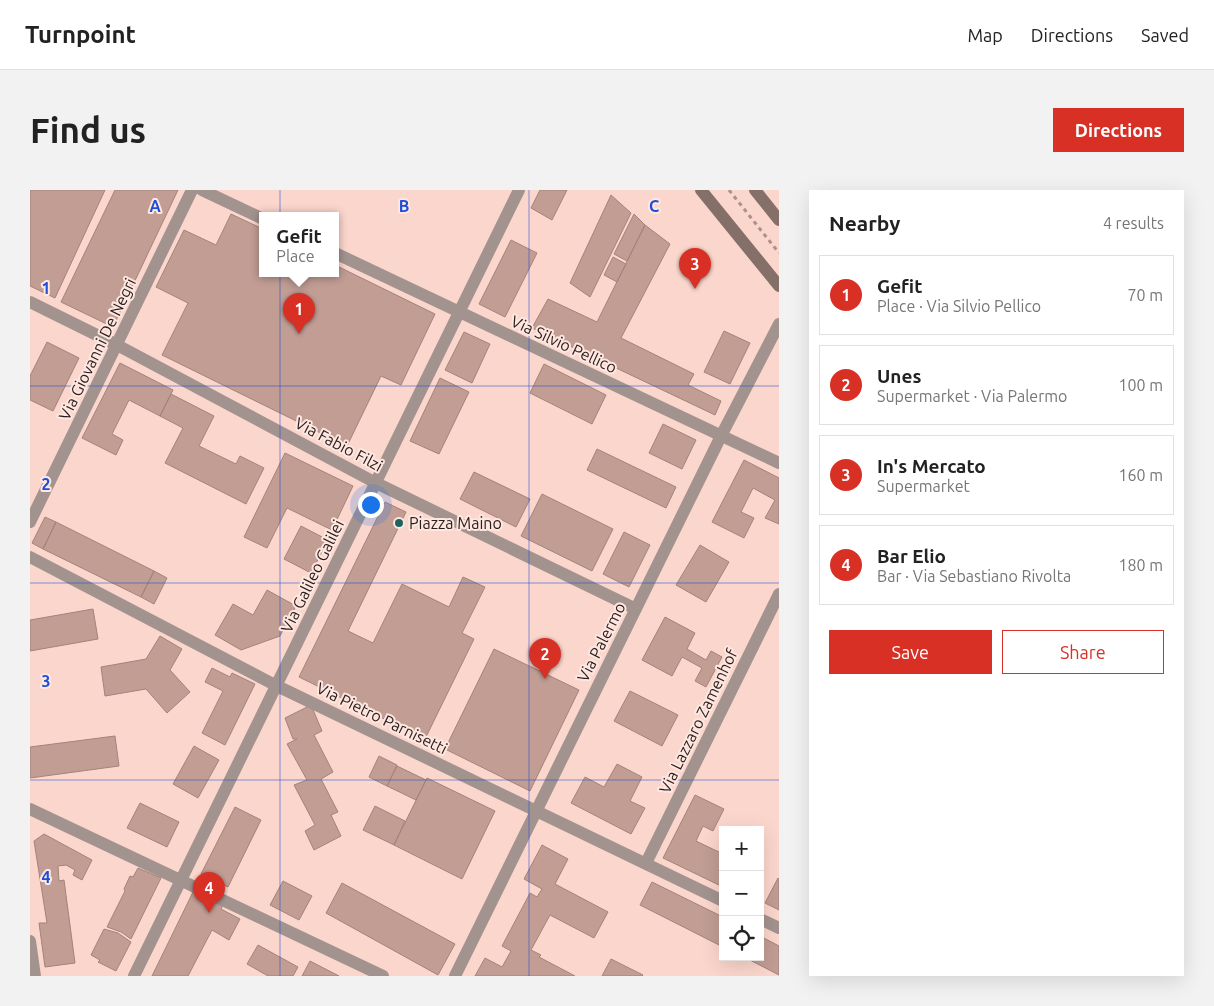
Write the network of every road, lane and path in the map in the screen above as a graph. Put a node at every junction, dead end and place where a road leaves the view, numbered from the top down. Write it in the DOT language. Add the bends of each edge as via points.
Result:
graph roads {
  1 [pos="192,190"];
  2 [pos="202,190"];
  3 [pos="519,190"];
  4 [pos="701,190"];
  5 [pos="729,190"];
  6 [pos="755,190"];
  7 [pos="259,217"];
  8 [pos="779,220"];
  9 [pos="779,254"];
  10 [pos="339,255"];
  11 [pos="779,286"];
  12 [pos="30,302"];
  13 [pos="458,312"];
  14 [pos="779,324"];
  15 [pos="117,345"];
  16 [pos="721,436"];
  17 [pos="779,463"];
  18 [pos="376,482"];
  19 [pos="30,522"];
  20 [pos="30,557"];
  21 [pos="779,594"];
  22 [pos="636,609"];
  23 [pos="275,685"];
  24 [pos="30,809"];
  25 [pos="536,810"];
  26 [pos="646,863"];
  27 [pos="181,881"];
  28 [pos="719,899"];
  29 [pos="764,921"];
  30 [pos="779,928"];
  31 [pos="30,941"];
  32 [pos="35,976"];
  33 [pos="134,976"];
  34 [pos="383,976"];
  35 [pos="455,976"];
  1 -- 15 [label="street, Via Giovanni De Negri"];
  2 -- 7 [label="street"];
  3 -- 13 [label="street, Via Galileo Galilei"];
  4 -- 11 [label="main road"];
  5 -- 9 [label="path"];
  6 -- 8 [label="main road"];
  10 -- 13 [label="street, Via Silvio Pellico"];
  12 -- 15 [label="street, Via Fabio Filzi"];
  13 -- 16 [label="street, Via Silvio Pellico"];
  13 -- 18 [label="street, Via Galileo Galilei"];
  14 -- 16 [label="street, Via Palermo"];
  15 -- 18 [label="street, Via Fabio Filzi"];
  15 -- 19 [label="street, Via Giovanni De Negri"];
  16 -- 17 [label="street, Via Silvio Pellico"];
  16 -- 22 [label="street, Via Palermo"];
  18 -- 22 [label="street, Via Fabio Filzi"];
  18 -- 23 [label="street, Via Galileo Galilei"];
  20 -- 23 [label="street, Via Pietro Parnisetti"];
  21 -- 26 [label="street, Via Lazzaro Zamenhof"];
  22 -- 25 [label="street, Via Palermo"];
  23 -- 25 [label="street, Via Pietro Parnisetti"];
  23 -- 27 [label="street, Via Galileo Galilei"];
  24 -- 27 [label="street"];
  25 -- 26 [label="street, Via Pietro Parnisetti"];
  25 -- 35 [label="street, Via Palermo"];
  26 -- 28 [label="street, Via Pietro Parnisetti"];
  27 -- 33 [label="street, Via Galileo Galilei"];
  27 -- 34 [label="street"];
  29 -- 30 [label="street"];
  31 -- 32 [label="street"];
}
